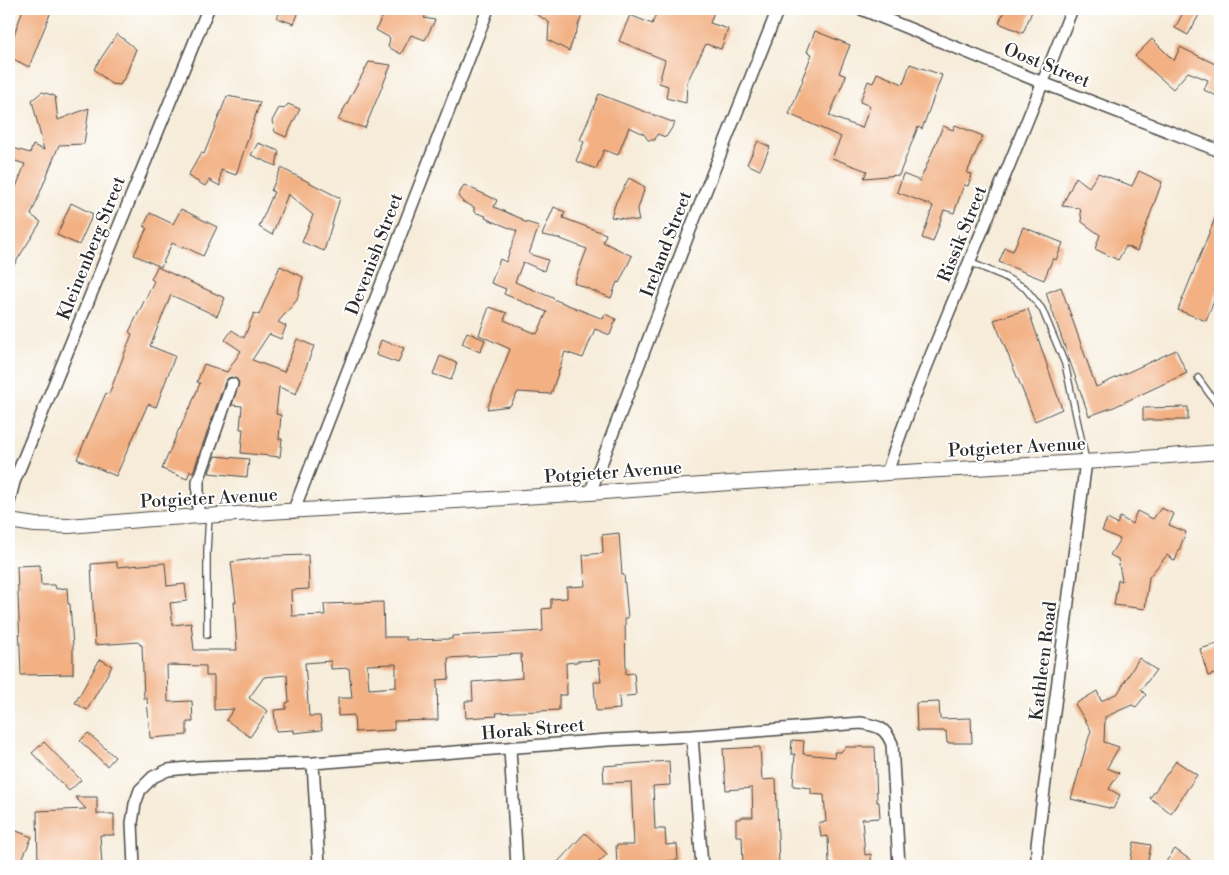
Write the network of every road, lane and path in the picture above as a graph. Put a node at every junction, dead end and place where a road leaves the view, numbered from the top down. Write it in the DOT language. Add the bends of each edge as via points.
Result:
graph roads {
  1 [pos="208,9"];
  2 [pos="488,9"];
  3 [pos="778,9"];
  4 [pos="861,9"];
  5 [pos="1072,9"];
  6 [pos="1043,83"];
  7 [pos="1220,152"];
  8 [pos="969,262"];
  9 [pos="1198,378"];
  10 [pos="232,384"];
  11 [pos="1220,412"];
  12 [pos="1220,452"];
  13 [pos="1086,461"];
  14 [pos="887,473"];
  15 [pos="590,493"];
  16 [pos="9,502"];
  17 [pos="294,512"];
  18 [pos="204,517"];
  19 [pos="9,521"];
  20 [pos="207,635"];
  21 [pos="692,736"];
  22 [pos="510,749"];
  23 [pos="313,763"];
  24 [pos="134,866"];
  25 [pos="319,866"];
  26 [pos="516,866"];
  27 [pos="702,866"];
  28 [pos="899,866"];
  29 [pos="1037,866"];
  1 -- 16 [label="street, Kleinenberg Street" via="18,472"];
  2 -- 17 [label="street, Devenish Street"];
  3 -- 15 [label="street, Ireland Street"];
  4 -- 6 [label="street, Oost Street"];
  5 -- 6 [label="street, Rissik Street"];
  6 -- 7 [label="street, Oost Street"];
  6 -- 8 [label="street, Rissik Street"];
  8 -- 13 [label="lane" via="1025,288 1042,310 1065,364"];
  8 -- 14 [label="street, Rissik Street"];
  9 -- 11 [label="lane"];
  10 -- 18 [label="street" via="198,481"];
  12 -- 13 [label="street, Potgieter Avenue"];
  13 -- 14 [label="street, Potgieter Avenue"];
  13 -- 29 [label="street, Kathleen Road" via="1037,845"];
  14 -- 15 [label="street, Potgieter Avenue"];
  15 -- 17 [label="street, Potgieter Avenue"];
  17 -- 18 [label="street, Potgieter Avenue"];
  18 -- 19 [label="street, Potgieter Avenue" via="69,526"];
  18 -- 20 [label="lane" via="208,551"];
  21 -- 22 [label="street, Horak Street"];
  21 -- 27 [label="street"];
  21 -- 28 [label="street, Horak Street" via="861,723 884,730 892,744"];
  22 -- 23 [label="street, Horak Street"];
  22 -- 26 [label="street"];
  23 -- 24 [label="street, Horak Street" via="198,767 168,770 153,777 140,790 134,804"];
  23 -- 25 [label="street"];
}
